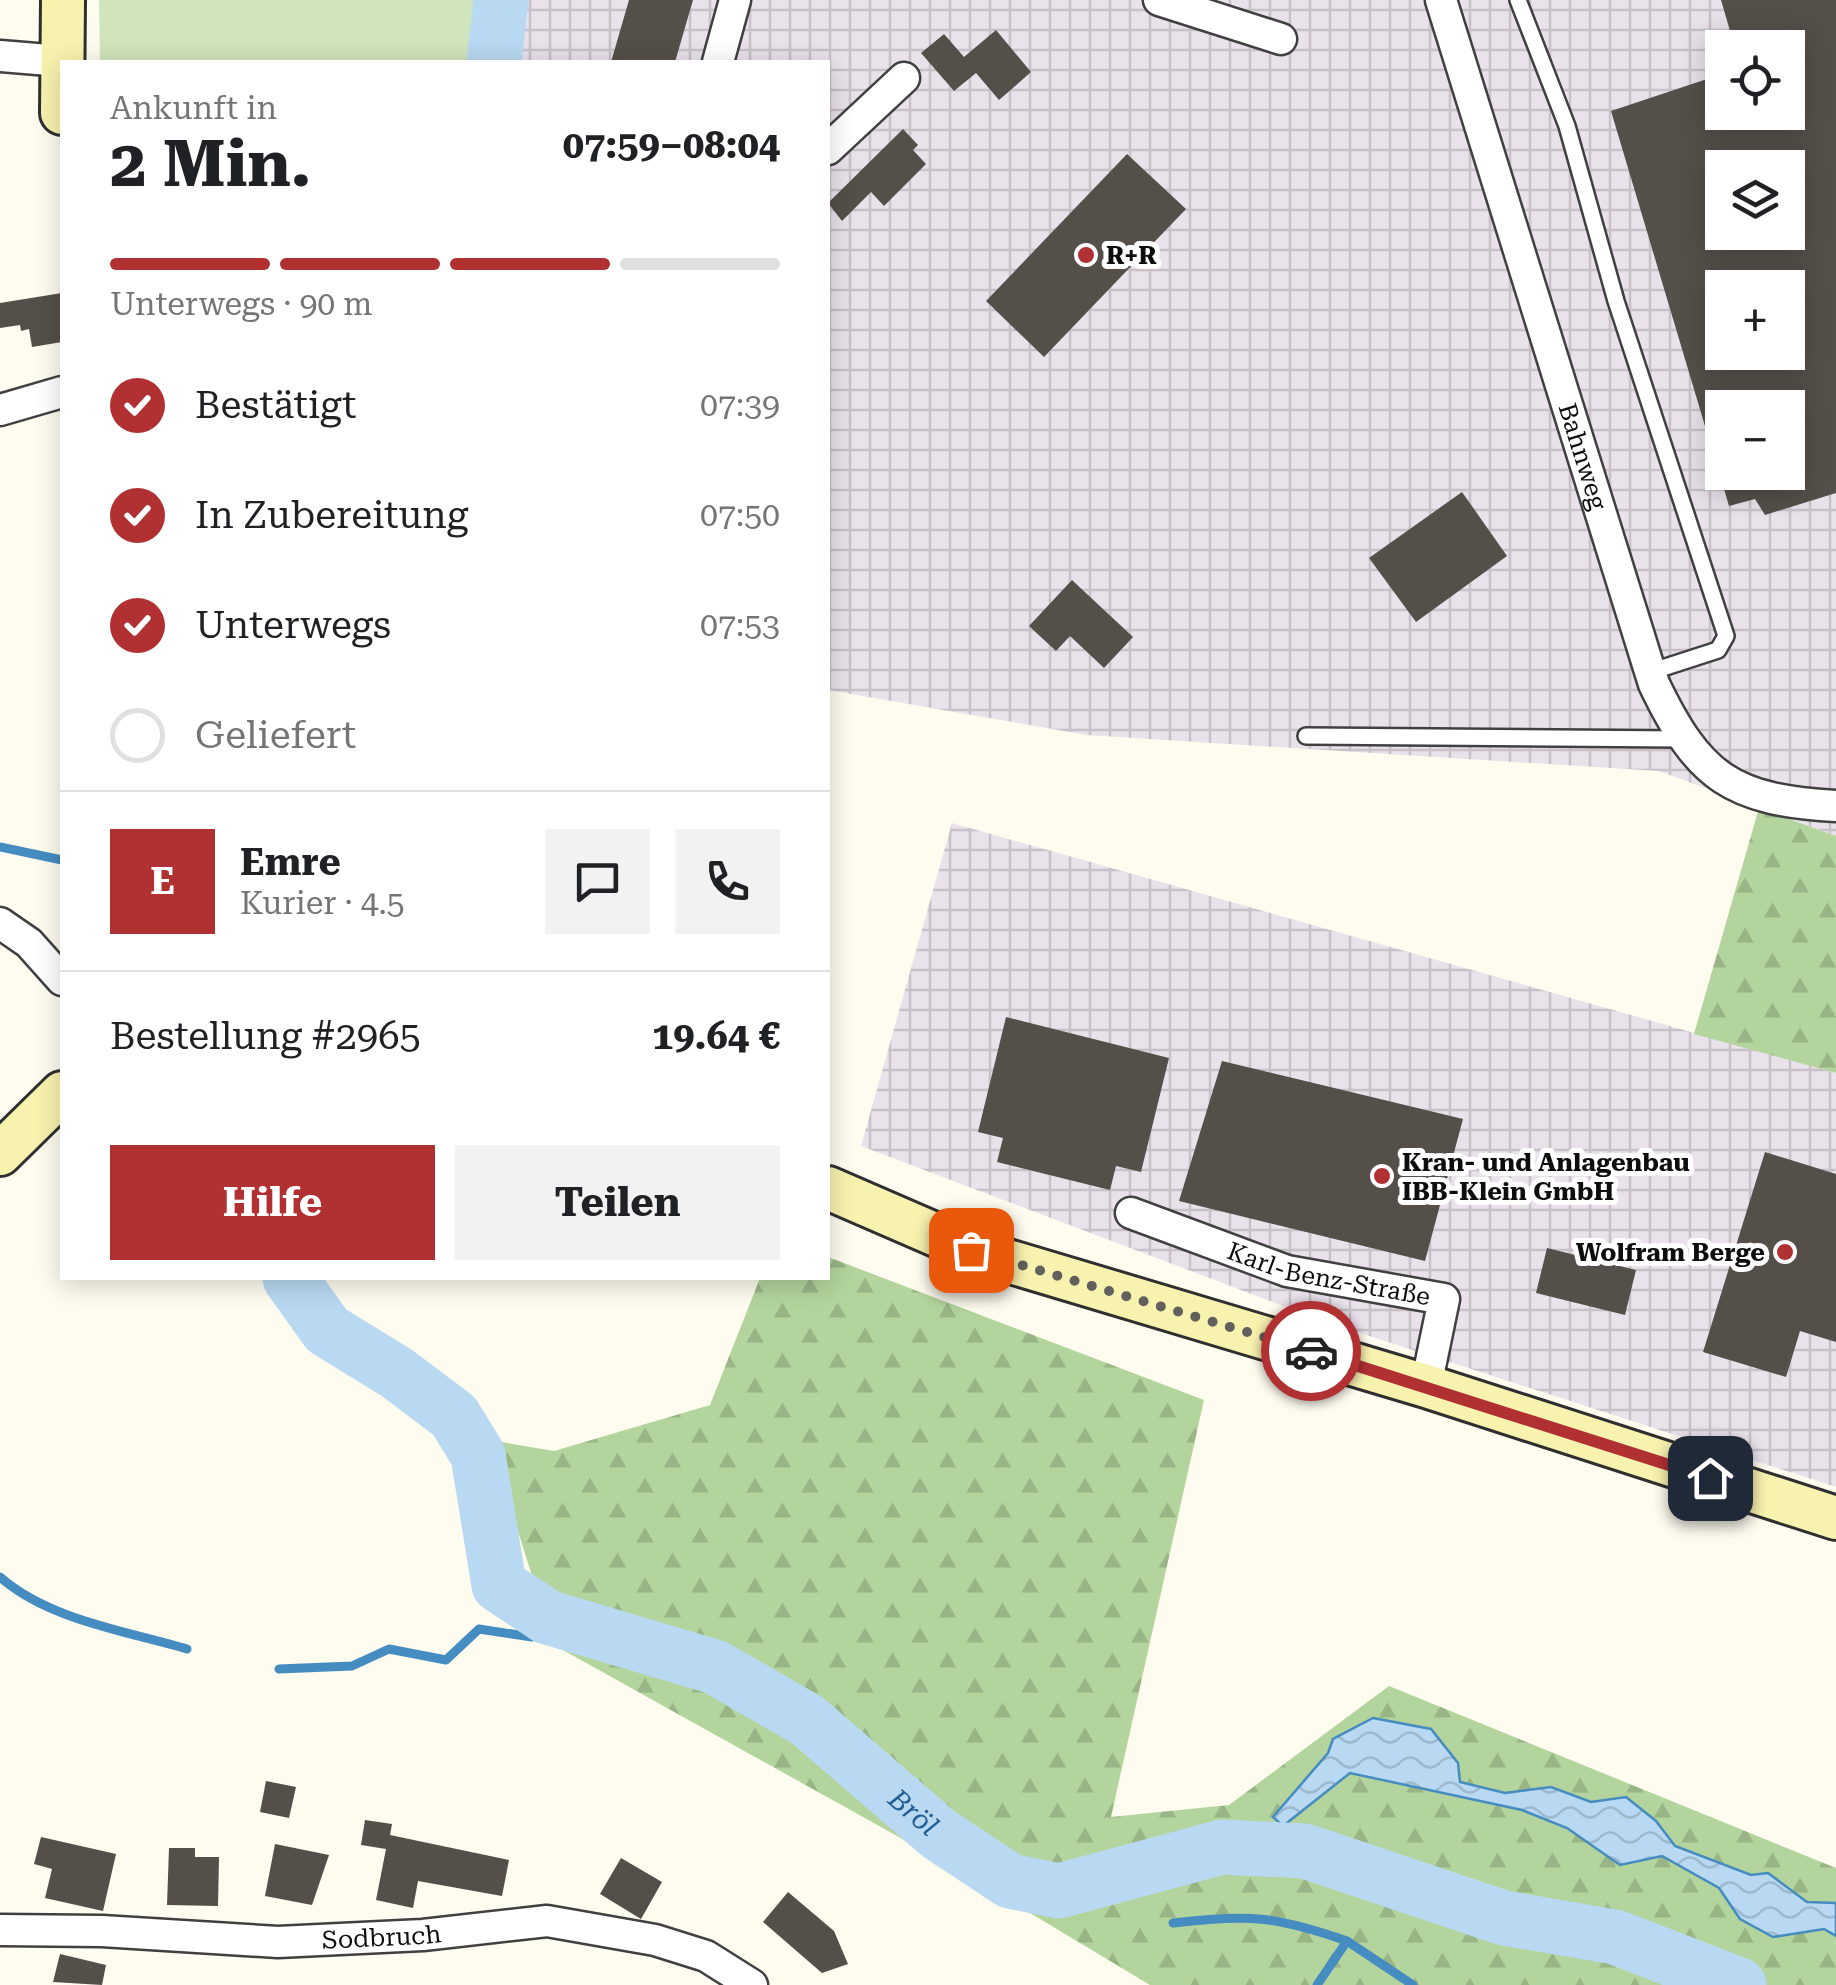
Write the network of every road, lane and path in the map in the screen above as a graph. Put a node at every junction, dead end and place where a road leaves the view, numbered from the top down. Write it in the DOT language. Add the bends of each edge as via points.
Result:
graph roads {
  1 [pos="64,0"];
  2 [pos="735,0"];
  3 [pos="1159,0"];
  4 [pos="1440,0"];
  5 [pos="1518,0"];
  6 [pos="1281,39"];
  7 [pos="0,56"];
  8 [pos="62,60"];
  9 [pos="719,60"];
  10 [pos="60,62"];
  11 [pos="904,78"];
  12 [pos="830,147"];
  13 [pos="60,393"];
  14 [pos="0,410"];
  15 [pos="1650,672"];
  16 [pos="1306,736"];
  17 [pos="1680,739"];
  18 [pos="1836,806"];
  19 [pos="0,923"];
  20 [pos="60,978"];
  21 [pos="60,1095"];
  22 [pos="0,1154"];
  23 [pos="830,1189"];
  24 [pos="1132,1213"];
  25 [pos="1426,1386"];
  26 [pos="1836,1518"];
  27 [pos="0,1930"];
  28 [pos="752,1985"];
  1 -- 8 [label="main road"];
  2 -- 9 [label="street"];
  3 -- 6 [label="street"];
  4 -- 15 [label="street, Bahnweg"];
  5 -- 15 [label="lane" via="1566,126 1726,636 1718,650"];
  7 -- 10 [label="street"];
  11 -- 12 [label="street"];
  13 -- 14 [label="street"];
  15 -- 17 [label="street, Bahnweg"];
  16 -- 17 [label="lane"];
  17 -- 18 [label="street, Bahnweg" via="1725,783 1782,803"];
  19 -- 20 [label="street" via="29,942"];
  21 -- 22 [label="main road"];
  23 -- 25 [label="main road" via="971,1250"];
  24 -- 25 [label="street, Karl-Benz-Straße" via="1288,1271 1444,1300"];
  25 -- 26 [label="main road"];
  27 -- 28 [label="street, Sodbruch" via="278,1942 548,1921 655,1940 706,1956"];
}
